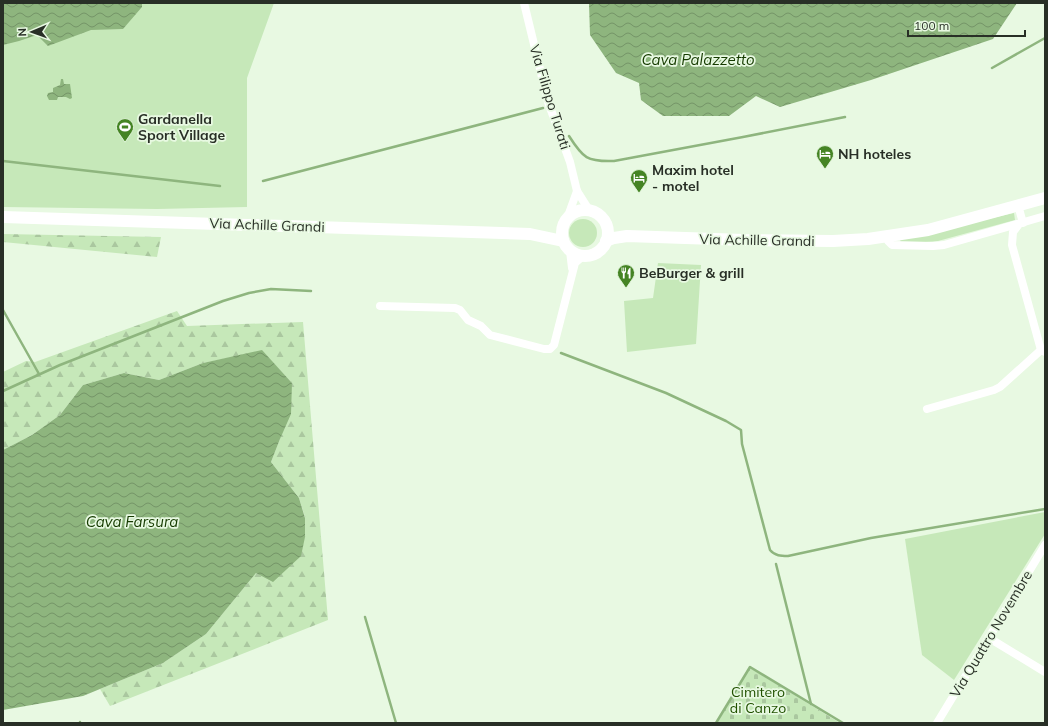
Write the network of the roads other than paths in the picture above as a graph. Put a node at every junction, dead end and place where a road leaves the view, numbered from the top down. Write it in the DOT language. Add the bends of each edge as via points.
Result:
graph roads {
  1 [pos="524,3"];
  2 [pos="576,191"];
  3 [pos="1045,198"];
  4 [pos="1018,206"];
  5 [pos="589,210"];
  6 [pos="1045,216"];
  7 [pos="3,217"];
  8 [pos="565,221"];
  9 [pos="1021,223"];
  10 [pos="607,228"];
  11 [pos="996,230"];
  12 [pos="530,234"];
  13 [pos="627,236"];
  14 [pos="887,236"];
  15 [pos="563,241"];
  16 [pos="606,241"];
  17 [pos="1012,245"];
  18 [pos="570,251"];
  19 [pos="583,256"];
  20 [pos="572,271"];
  21 [pos="380,306"];
  22 [pos="1043,351"];
  23 [pos="927,409"];
  24 [pos="1045,545"];
  25 [pos="989,638"];
  26 [pos="1045,672"];
  27 [pos="937,723"];
  1 -- 2 [label="street, Via Filippo Turati" via="545,90 570,162"];
  2 -- 5 [label="street, Via Filippo Turati"];
  2 -- 8 [label="street, Via Filippo Turati"];
  3 -- 4 [label="main road, Via Achille Grandi"];
  4 -- 9 [label="street"];
  4 -- 14 [label="main road, Via Achille Grandi" via="928,230"];
  5 -- 8 [label="main road, Via Achille Grandi" via="578,210"];
  5 -- 10 [label="main road, Via Achille Grandi" via="601,216"];
  6 -- 9 [label="street"];
  7 -- 12 [label="main road, Via Achille Grandi"];
  8 -- 12 [label="main road, Via Achille Grandi" via="551,230"];
  8 -- 15 [label="main road"];
  9 -- 11 [label="street"];
  9 -- 17 [label="street" via="1012,232"];
  10 -- 13 [label="main road, Via Achille Grandi"];
  10 -- 16 [label="main road"];
  11 -- 14 [label="street" via="933,246 892,245"];
  11 -- 17 [label="street"];
  12 -- 15 [label="main road, Via Achille Grandi"];
  13 -- 14 [label="main road, Via Achille Grandi" via="849,241"];
  13 -- 16 [label="main road, Via Achille Grandi"];
  15 -- 18 [label="main road"];
  16 -- 19 [label="main road" via="598,252"];
  17 -- 22 [label="street"];
  18 -- 19 [label="main road"];
  18 -- 20 [label="street"];
  19 -- 20 [label="street" via="575,263"];
  20 -- 21 [label="street" via="554,345 548,349 490,335 456,308"];
  22 -- 23 [label="street" via="994,390"];
  24 -- 25 [label="street, Via Quattro Novembre"];
  25 -- 26 [label="street"];
  25 -- 27 [label="street, Via Quattro Novembre"];
}
